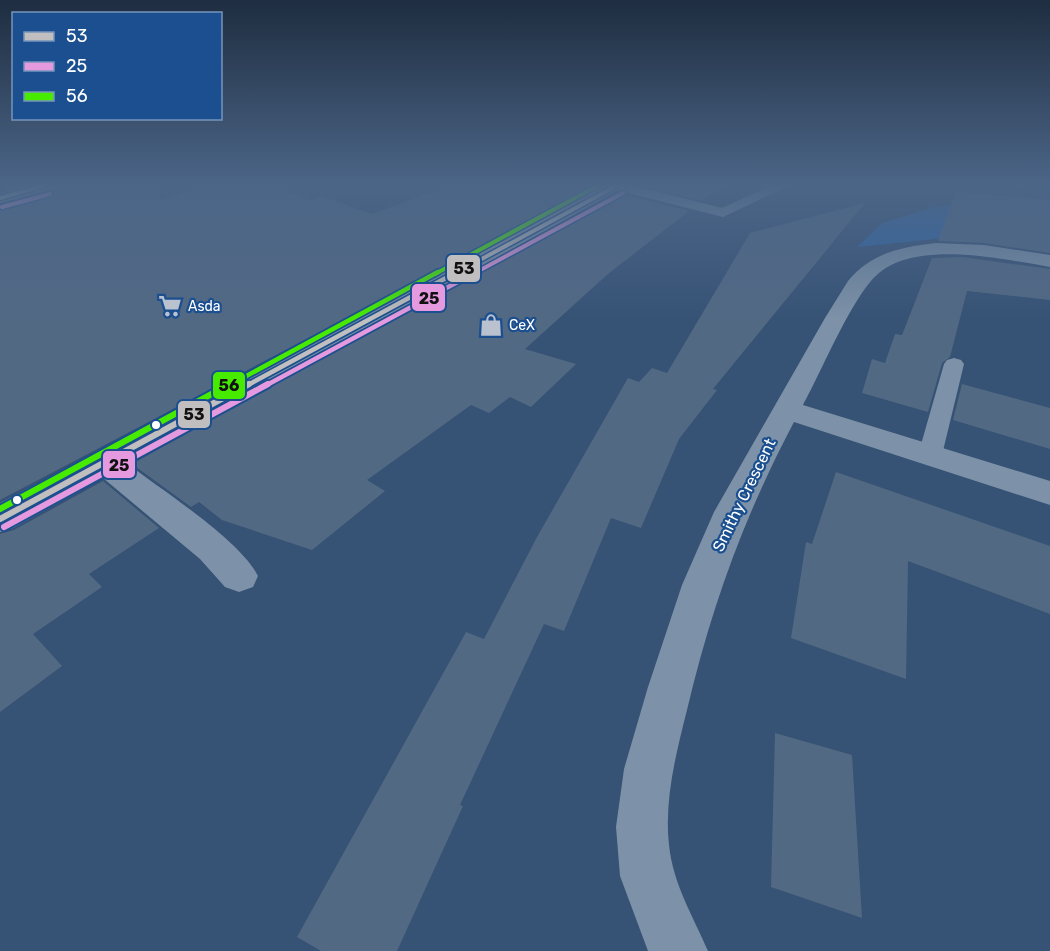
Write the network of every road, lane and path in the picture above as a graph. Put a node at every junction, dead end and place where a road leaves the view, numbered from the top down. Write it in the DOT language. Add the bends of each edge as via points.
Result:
graph roads {
  1 [pos="538,229"];
  2 [pos="1050,261"];
  3 [pos="954,364"];
  4 [pos="787,410"];
  5 [pos="930,455"];
  6 [pos="105,463"];
  7 [pos="1050,493"];
  8 [pos="0,519"];
  9 [pos="239,576"];
  10 [pos="678,951"];
  1 -- 6 [label="street"];
  2 -- 4 [label="street, Smithy Crescent" via="952,249 908,253 870,268"];
  3 -- 5 [label="lane"];
  4 -- 5 [label="street"];
  4 -- 10 [label="street, Smithy Crescent" via="732,512 704,580 650,759 643,821 645,864"];
  5 -- 7 [label="street"];
  6 -- 8 [label="street"];
  6 -- 9 [label="street" via="213,549"];
}
